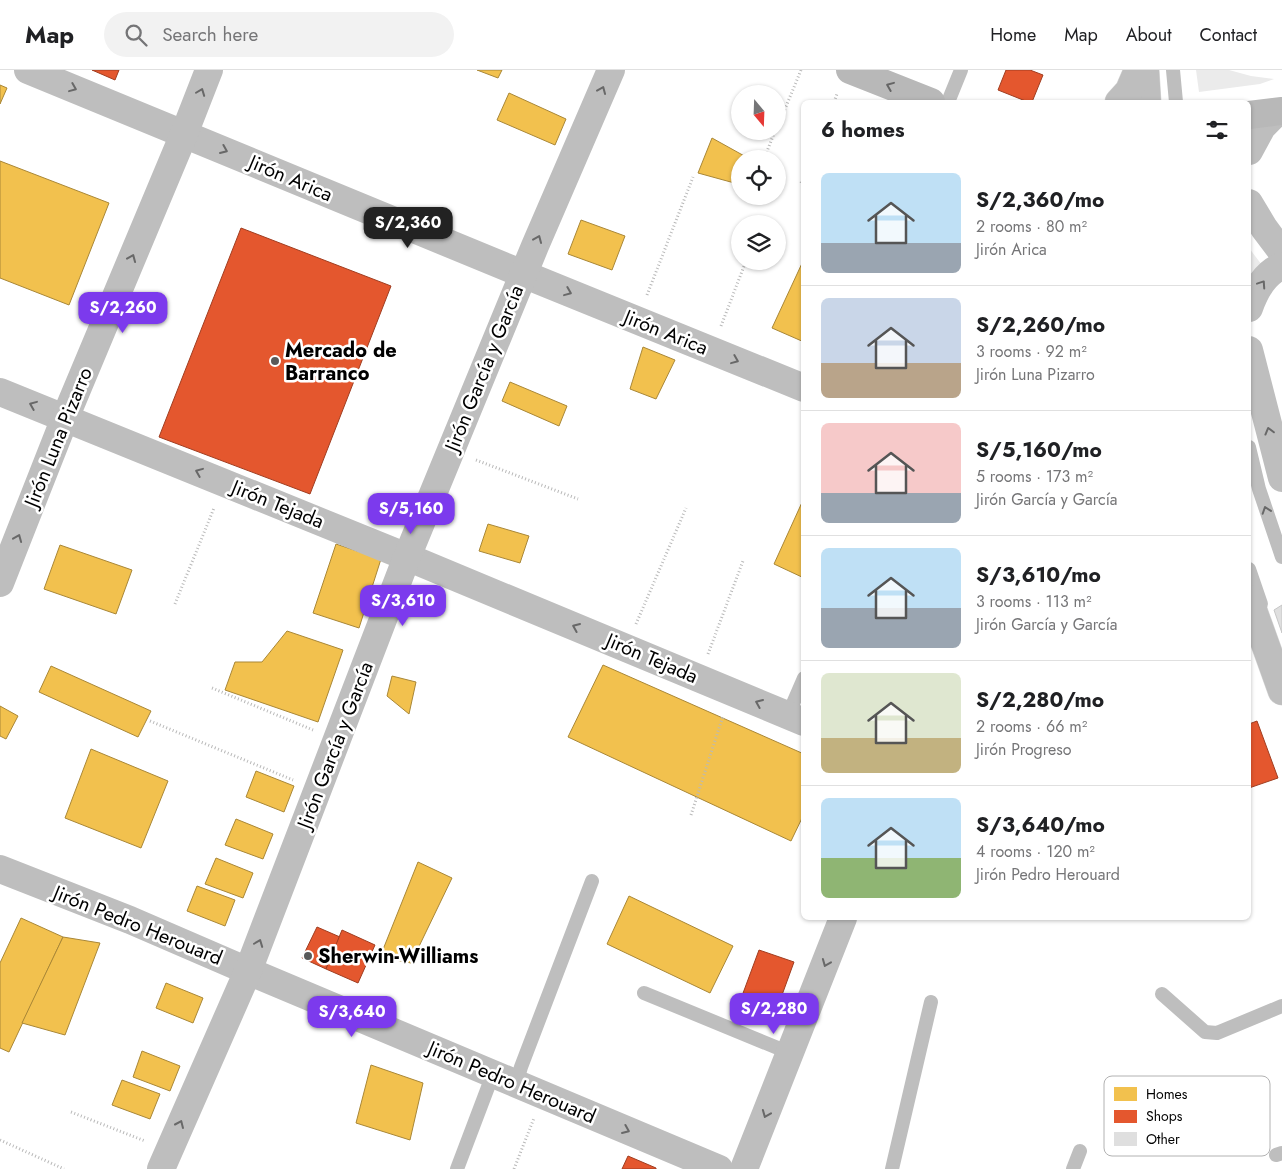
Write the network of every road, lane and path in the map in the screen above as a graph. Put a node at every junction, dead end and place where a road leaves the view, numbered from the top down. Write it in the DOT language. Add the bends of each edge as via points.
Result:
graph roads {
  1 [pos="28,70"];
  2 [pos="209,70"];
  3 [pos="611,70"];
  4 [pos="801,70"];
  5 [pos="850,70"];
  6 [pos="961,70"];
  7 [pos="1138,70"];
  8 [pos="1145,70"];
  9 [pos="1173,70"];
  10 [pos="925,100"];
  11 [pos="949,100"];
  12 [pos="1121,100"];
  13 [pos="1147,100"];
  14 [pos="1176,100"];
  15 [pos="786,107"];
  16 [pos="1279,111"];
  17 [pos="1251,115"];
  18 [pos="184,134"];
  19 [pos="1251,147"];
  20 [pos="693,177"];
  21 [pos="1251,207"];
  22 [pos="1282,252"];
  23 [pos="1282,266"];
  24 [pos="743,270"];
  25 [pos="523,274"];
  26 [pos="1251,302"];
  27 [pos="637,320"];
  28 [pos="712,350"];
  29 [pos="1251,358"];
  30 [pos="801,387"];
  31 [pos="0,392"];
  32 [pos="65,418"];
  33 [pos="450,451"];
  34 [pos="1251,455"];
  35 [pos="1282,478"];
  36 [pos="225,482"];
  37 [pos="578,499"];
  38 [pos="686,508"];
  39 [pos="407,557"];
  40 [pos="1282,557"];
  41 [pos="743,561"];
  42 [pos="1251,575"];
  43 [pos="0,583"];
  44 [pos="175,604"];
  45 [pos="1251,605"];
  46 [pos="626,647"];
  47 [pos="1282,659"];
  48 [pos="699,678"];
  49 [pos="212,688"];
  50 [pos="731,691"];
  51 [pos="1282,691"];
  52 [pos="801,693"];
  53 [pos="796,718"];
  54 [pos="150,721"];
  55 [pos="337,740"];
  56 [pos="318,790"];
  57 [pos="691,815"];
  58 [pos="0,869"];
  59 [pos="592,881"];
  60 [pos="842,920"];
  61 [pos="248,971"];
  62 [pos="644,993"];
  63 [pos="1162,994"];
  64 [pos="932,1002"];
  65 [pos="1282,1006"];
  66 [pos="790,1053"];
  67 [pos="505,1079"];
  68 [pos="543,1095"];
  69 [pos="71,1112"];
  70 [pos="0,1140"];
  71 [pos="1080,1152"];
  72 [pos="165,1160"];
  73 [pos="64,1169"];
  74 [pos="457,1169"];
  75 [pos="514,1169"];
  76 [pos="719,1169"];
  77 [pos="744,1169"];
  78 [pos="892,1169"];
  79 [pos="1073,1169"];
  1 -- 18 [label="street, Jirón Arica, one-way"];
  18 -- 2 [label="street, Jirón Luna Pizarro, one-way"];
  25 -- 3 [label="street, Jirón García y García, one-way"];
  4 -- 15 [label="path"];
  10 -- 5 [label="main road, one-way"];
  6 -- 11 [label="lane"];
  7 -- 12 [label="street" via="1129,91"];
  8 -- 13 [label="street"];
  9 -- 14 [label="lane"];
  16 -- 17 [label="main road"];
  16 -- 19 [label="street" via="1262,127"];
  18 -- 25 [label="street, Jirón Arica, one-way"];
  32 -- 18 [label="street, Jirón Luna Pizarro, one-way"];
  20 -- 27 [label="path"];
  21 -- 22 [label="street"];
  26 -- 23 [label="street, one-way" via="1269,273"];
  24 -- 28 [label="path"];
  25 -- 27 [label="street, Jirón Arica, one-way"];
  25 -- 33 [label="street, Jirón García y García"];
  27 -- 28 [label="street, Jirón Arica"];
  28 -- 30 [label="street, Jirón Arica, one-way"];
  35 -- 29 [label="street, one-way"];
  32 -- 31 [label="street, Jirón Tejada, one-way"];
  36 -- 32 [label="street, Jirón Tejada, one-way"];
  43 -- 32 [label="street, Jirón Luna Pizarro, one-way"];
  33 -- 37 [label="path"];
  33 -- 39 [label="street, Jirón García y García"];
  40 -- 34 [label="lane, one-way"];
  36 -- 39 [label="street, Jirón Tejada"];
  36 -- 44 [label="path"];
  38 -- 46 [label="path"];
  46 -- 39 [label="street, Jirón Tejada, one-way"];
  39 -- 55 [label="street, Jirón García y García"];
  41 -- 48 [label="path"];
  42 -- 47 [label="lane"];
  45 -- 51 [label="street"];
  46 -- 48 [label="street, Jirón Tejada"];
  48 -- 50 [label="street, Jirón Tejada"];
  49 -- 55 [label="path"];
  53 -- 50 [label="street, Jirón Tejada, one-way"];
  50 -- 57 [label="path"];
  52 -- 53 [label="lane"];
  54 -- 56 [label="path"];
  55 -- 56 [label="street, Jirón García y García"];
  61 -- 56 [label="street, Jirón García y García, one-way"];
  58 -- 61 [label="street, Jirón Pedro Herouard"];
  59 -- 67 [label="lane" via="520,1067"];
  60 -- 66 [label="street, one-way"];
  61 -- 67 [label="street, Jirón Pedro Herouard"];
  72 -- 61 [label="street, Jirón García y García, one-way"];
  62 -- 66 [label="lane"];
  63 -- 65 [label="lane" via="1205,1032 1217,1033"];
  64 -- 78 [label="lane"];
  66 -- 77 [label="street, one-way"];
  67 -- 68 [label="street, Jirón Pedro Herouard"];
  67 -- 74 [label="lane"];
  68 -- 75 [label="path"];
  68 -- 76 [label="street, Jirón Pedro Herouard, one-way"];
  69 -- 72 [label="path"];
  70 -- 73 [label="path"];
  71 -- 79 [label="lane"];
}
